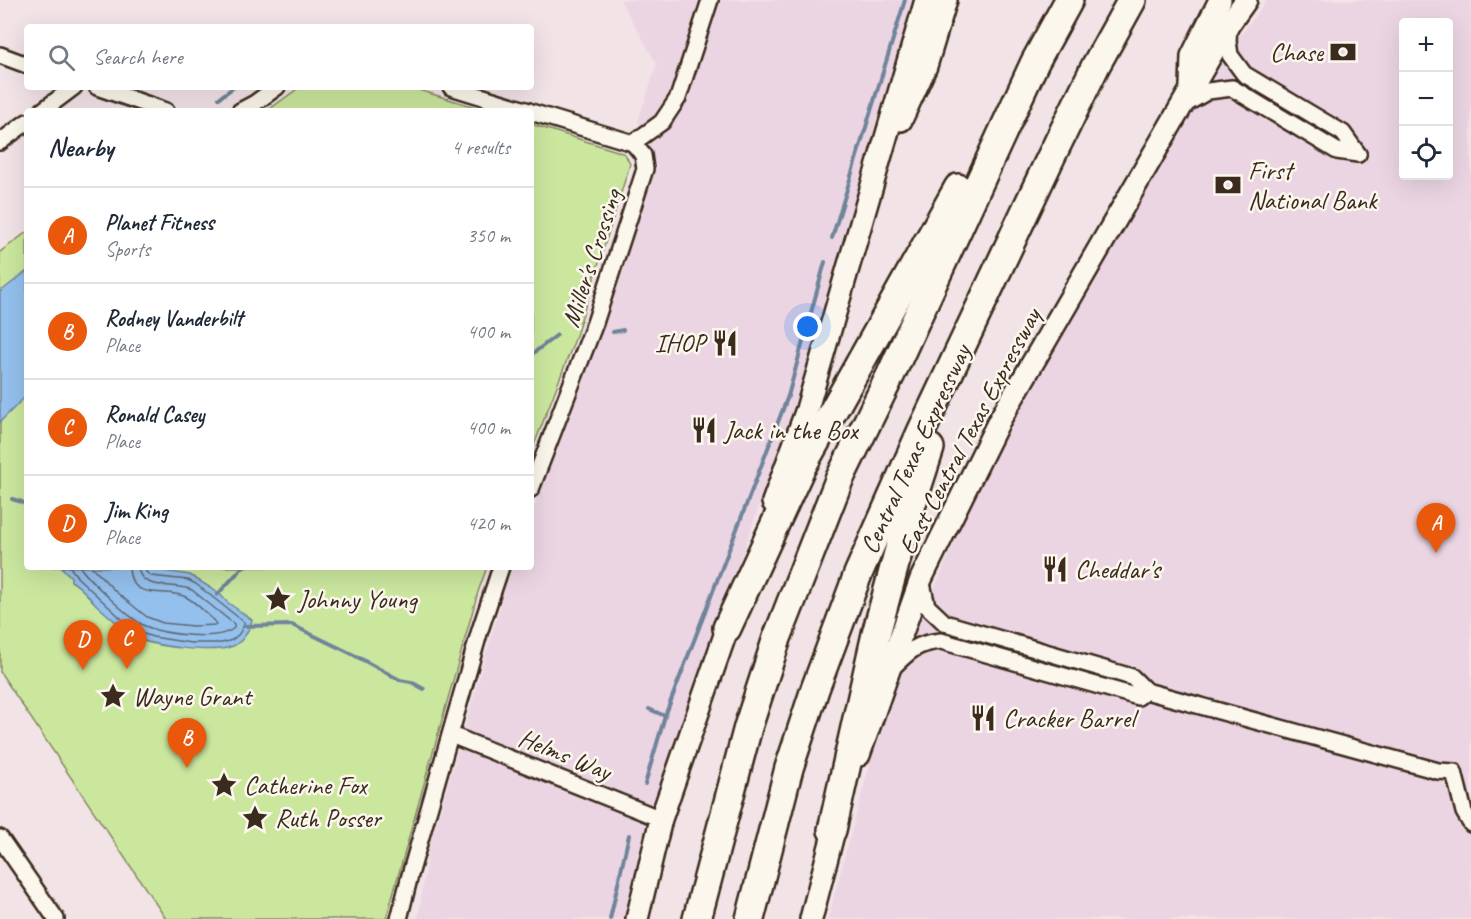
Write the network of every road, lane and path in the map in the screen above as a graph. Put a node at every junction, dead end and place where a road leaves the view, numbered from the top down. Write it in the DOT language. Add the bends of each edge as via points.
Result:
graph roads {
  1 [pos="710,0"];
  2 [pos="926,0"];
  3 [pos="946,0"];
  4 [pos="1069,0"];
  5 [pos="1132,0"];
  6 [pos="1220,0"];
  7 [pos="1246,0"];
  8 [pos="1229,24"];
  9 [pos="0,55"];
  10 [pos="1035,62"];
  11 [pos="24,64"];
  12 [pos="70,90"];
  13 [pos="106,90"];
  14 [pos="273,90"];
  15 [pos="461,90"];
  16 [pos="1187,98"];
  17 [pos="46,108"];
  18 [pos="157,108"];
  19 [pos="246,108"];
  20 [pos="520,108"];
  21 [pos="534,112"];
  22 [pos="24,124"];
  23 [pos="0,142"];
  24 [pos="633,143"];
  25 [pos="881,155"];
  26 [pos="1023,216"];
  27 [pos="534,481"];
  28 [pos="500,570"];
  29 [pos="921,579"];
  30 [pos="727,628"];
  31 [pos="889,672"];
  32 [pos="1146,691"];
  33 [pos="451,735"];
  34 [pos="661,819"];
  35 [pos="1471,824"];
  36 [pos="832,830"];
  37 [pos="0,838"];
  38 [pos="56,919"];
  39 [pos="399,919"];
  40 [pos="637,919"];
  41 [pos="697,919"];
  42 [pos="750,919"];
  43 [pos="811,919"];
  1 -- 24 [label="street" via="678,98 662,122"];
  2 -- 25 [label="main road"];
  3 -- 25 [label="main road" via="909,107"];
  4 -- 10 [label="highway, Central Texas Expressway"];
  5 -- 26 [label="highway, Central Texas Expressway"];
  6 -- 16 [label="main road" via="1192,57"];
  7 -- 8 [label="main road, East Central Texas Expressway"];
  8 -- 16 [label="main road, East Central Texas Expressway"];
  8 -- 16 [label="street" via="1230,55 1244,74 1343,133 1358,154 1337,151 1232,88"];
  9 -- 11 [label="street"];
  10 -- 30 [label="highway" via="1015,83 800,470"];
  10 -- 41 [label="highway, Central Texas Expressway" via="839,480 798,583 748,727"];
  12 -- 17 [label="street"];
  13 -- 18 [label="street"];
  14 -- 19 [label="street"];
  15 -- 20 [label="street"];
  16 -- 29 [label="main road, East Central Texas Expressway" via="999,421"];
  21 -- 24 [label="street"];
  22 -- 23 [label="street"];
  24 -- 27 [label="street, Miller's Crossing" via="643,155 645,169 595,323"];
  25 -- 30 [label="main road" via="807,409"];
  26 -- 36 [label="highway" via="1020,249 929,451 908,516 876,634"];
  26 -- 42 [label="highway, Central Texas Expressway" via="858,574 789,768"];
  28 -- 33 [label="street"];
  29 -- 31 [label="main road, East Central Texas Expressway"];
  29 -- 32 [label="street" via="927,606 945,623 1132,677"];
  30 -- 34 [label="main road"];
  31 -- 32 [label="street" via="924,642 942,641 1137,697"];
  31 -- 36 [label="main road, East Central Texas Expressway"];
  32 -- 35 [label="street" via="1438,771 1454,772"];
  33 -- 34 [label="street, Helms Way"];
  33 -- 39 [label="street"];
  34 -- 40 [label="main road"];
  36 -- 43 [label="main road, East Central Texas Expressway"];
  37 -- 38 [label="street"];
}
